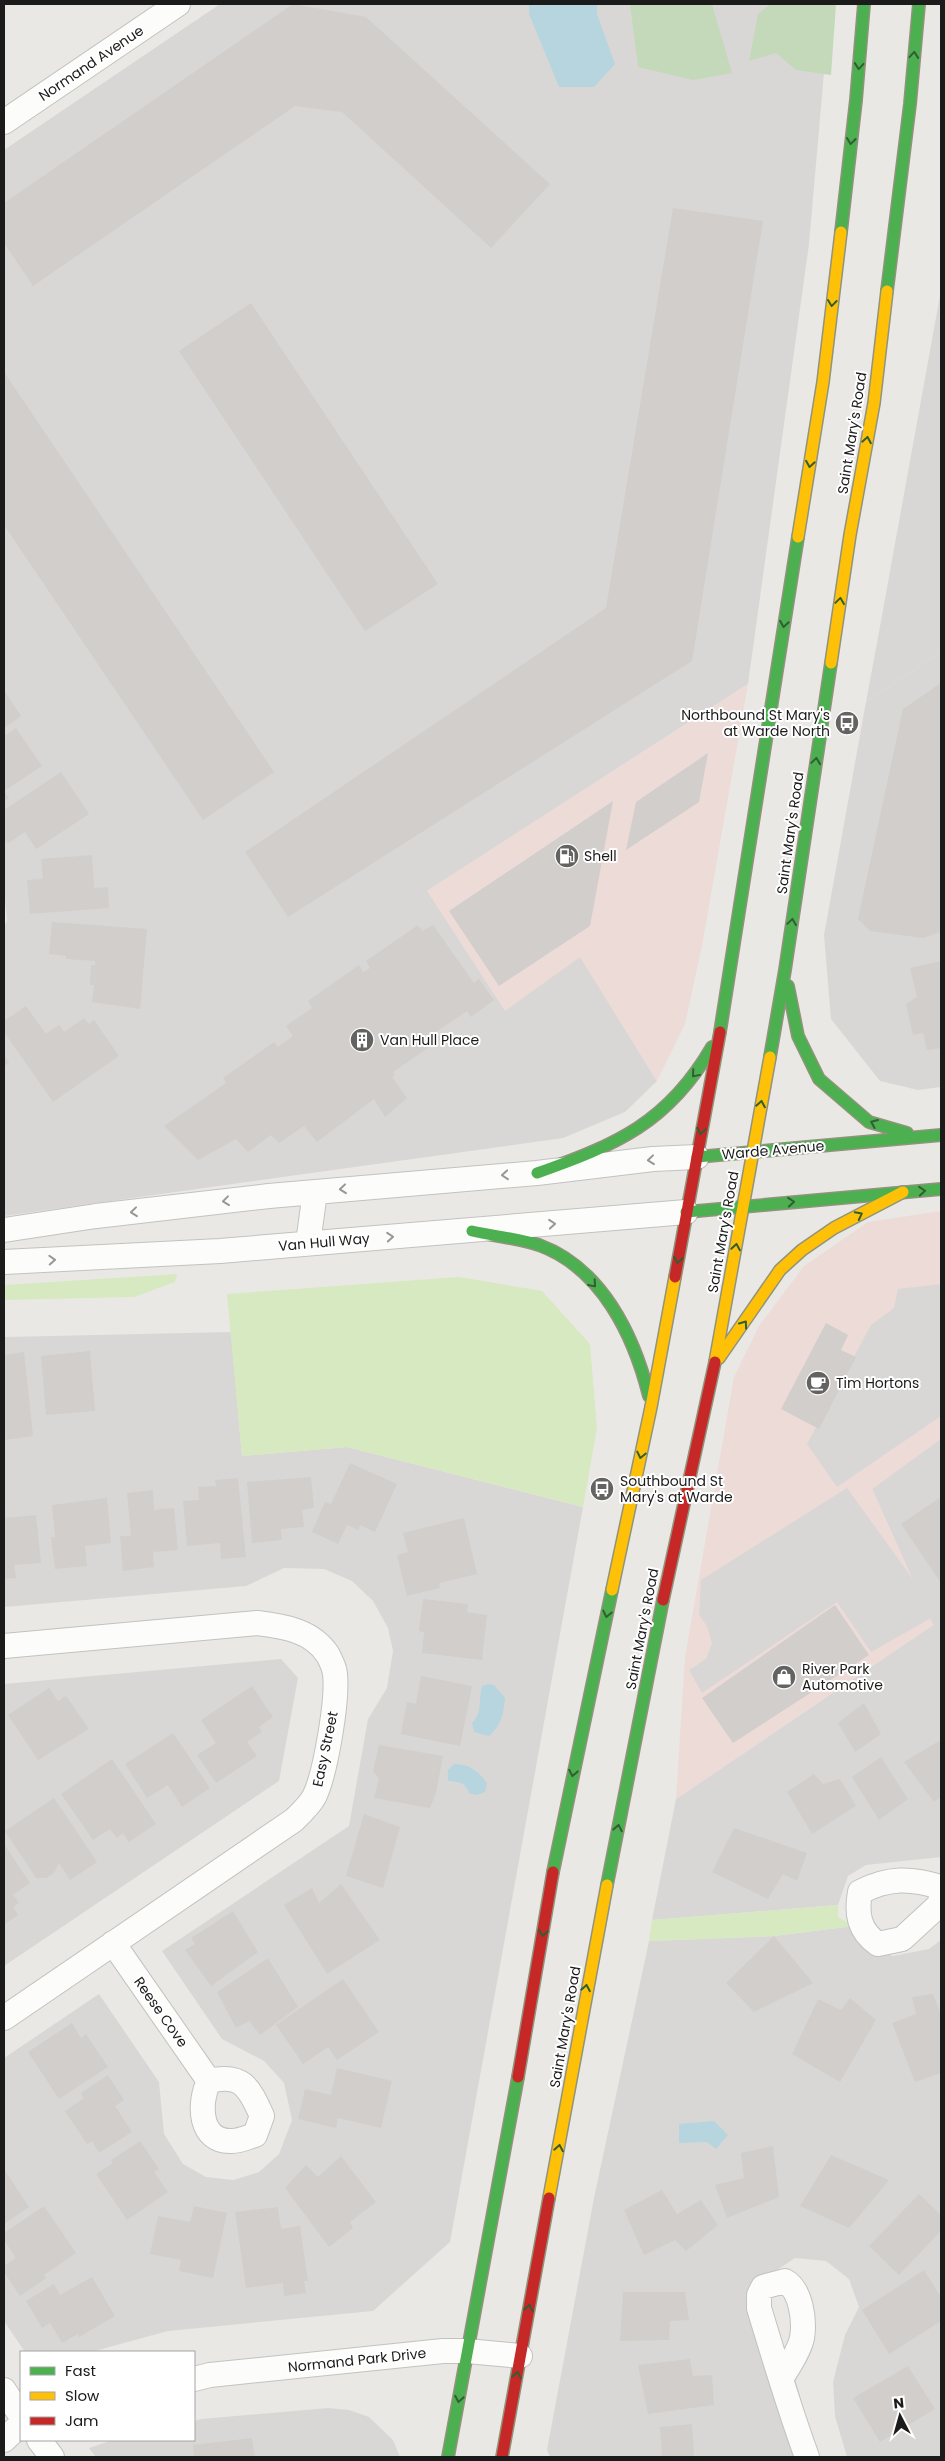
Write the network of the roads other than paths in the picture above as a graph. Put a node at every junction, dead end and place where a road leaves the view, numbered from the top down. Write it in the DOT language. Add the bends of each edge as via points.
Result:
graph roads {
  1 [pos="178,4"];
  2 [pos="864,4"];
  3 [pos="919,4"];
  4 [pos="4,122"];
  5 [pos="785,970"];
  6 [pos="720,1032"];
  7 [pos="941,1135"];
  8 [pos="921,1136"];
  9 [pos="753,1152"];
  10 [pos="697,1157"];
  11 [pos="537,1172"];
  12 [pos="941,1189"];
  13 [pos="315,1192"];
  14 [pos="903,1192"];
  15 [pos="743,1207"];
  16 [pos="686,1212"];
  17 [pos="4,1230"];
  18 [pos="472,1231"];
  19 [pos="308,1243"];
  20 [pos="4,1262"];
  21 [pos="715,1364"];
  22 [pos="651,1407"];
  23 [pos="4,1646"];
  24 [pos="941,1887"];
  25 [pos="941,1894"];
  26 [pos="113,1943"];
  27 [pos="4,2018"];
  28 [pos="209,2082"];
  29 [pos="467,2351"];
  30 [pos="520,2356"];
  31 [pos="195,2379"];
  32 [pos="781,2379"];
  33 [pos="4,2390"];
  34 [pos="20,2414"];
  35 [pos="20,2425"];
  36 [pos="4,2440"];
  37 [pos="40,2441"];
  38 [pos="52,2457"];
  39 [pos="448,2457"];
  40 [pos="502,2457"];
  41 [pos="807,2457"];
  1 -- 4 [label="street, Normand Avenue"];
  2 -- 6 [label="main road, one-way" via="823,382"];
  5 -- 3 [label="main road, Saint Mary's Road, one-way" via="850,535 874,403"];
  8 -- 5 [label="main road, one-way" via="869,1122 819,1079 798,1036"];
  9 -- 5 [label="main road, Saint Mary's Road, one-way"];
  6 -- 10 [label="main road, one-way"];
  6 -- 11 [label="main road, one-way" via="703,1063 670,1101 646,1122 602,1149"];
  7 -- 8 [label="main road, Warde Avenue"];
  8 -- 9 [label="main road, Warde Avenue"];
  9 -- 10 [label="main road, Warde Avenue"];
  9 -- 15 [label="main road, Saint Mary's Road"];
  10 -- 11 [label="street, Warde Avenue, one-way"];
  10 -- 16 [label="main road"];
  11 -- 13 [label="street, one-way"];
  14 -- 12 [label="main road, one-way"];
  13 -- 17 [label="street, one-way" via="96,1216"];
  13 -- 19 [label="street"];
  15 -- 14 [label="main road, one-way"];
  21 -- 14 [label="main road, one-way" via="780,1270 834,1228"];
  15 -- 16 [label="main road"];
  21 -- 15 [label="main road, Saint Mary's Road, one-way"];
  18 -- 16 [label="street, Van Hull Way, one-way"];
  16 -- 22 [label="main road, one-way"];
  19 -- 18 [label="street, Van Hull Way, one-way"];
  18 -- 22 [label="main road, one-way" via="539,1245 581,1270 598,1288 627,1330 641,1362"];
  20 -- 19 [label="street, Van Hull Way, one-way"];
  30 -- 21 [label="main road, Saint Mary's Road, one-way" via="592,1958 665,1590"];
  22 -- 29 [label="main road, one-way" via="552,1876"];
  23 -- 26 [label="street, Easy Street" via="257,1623 290,1627 310,1638 327,1654 334,1669 336,1690 322,1774 306,1808 294,1820"];
  24 -- 25 [label="street" via="918,1880 877,1884 860,1892 857,1908 860,1924 868,1938 878,1944 902,1939 940,1904"];
  26 -- 27 [label="street, Easy Street"];
  26 -- 28 [label="street, Reese Cove"];
  29 -- 30 [label="street, Normand Park Drive"];
  29 -- 31 [label="street, Normand Park Drive"];
  29 -- 39 [label="main road, one-way"];
  40 -- 30 [label="main road, Saint Mary's Road, one-way"];
  32 -- 41 [label="street"];
  33 -- 34 [label="street"];
  35 -- 36 [label="street"];
  37 -- 38 [label="street"];
}
